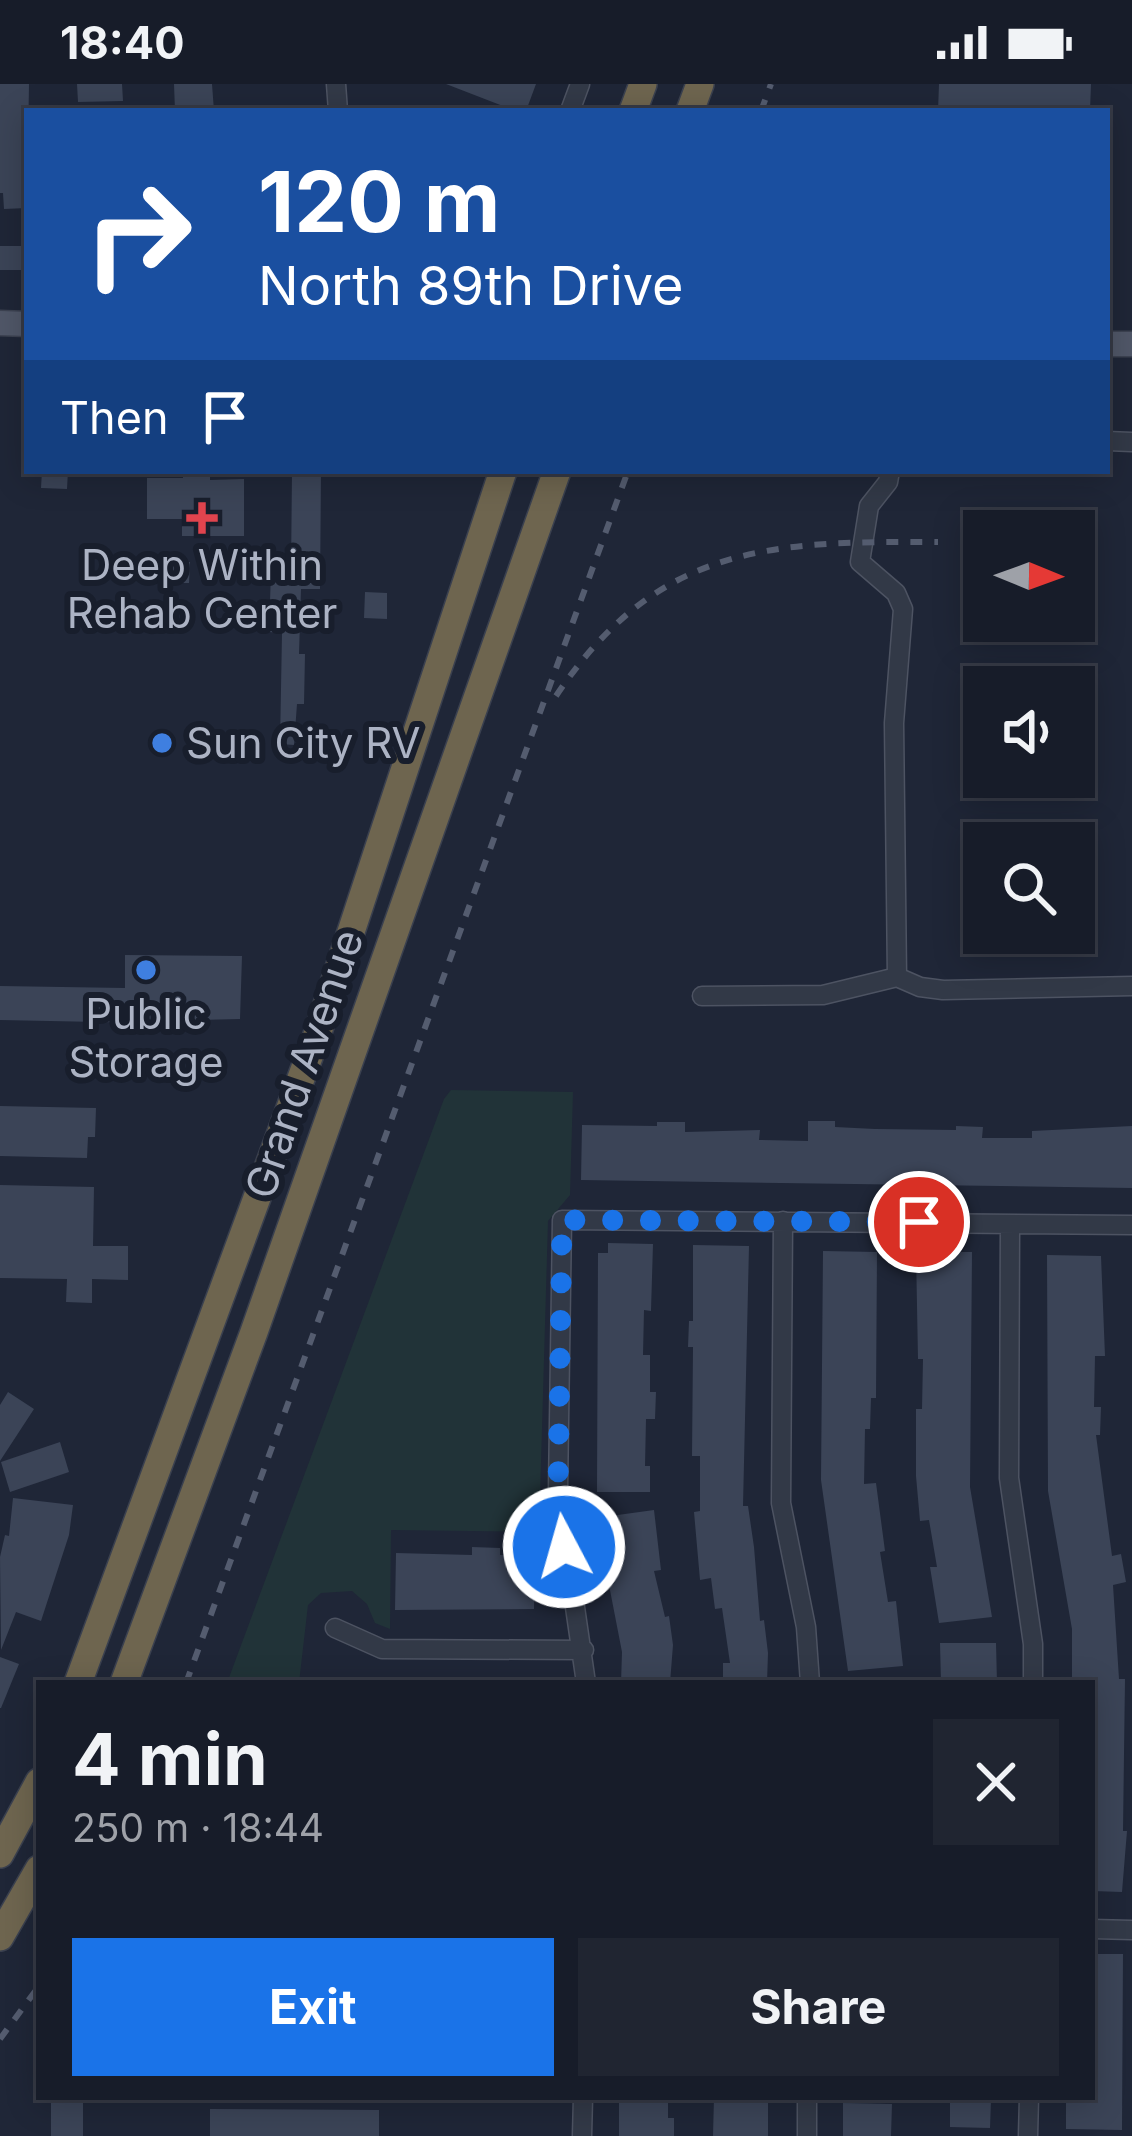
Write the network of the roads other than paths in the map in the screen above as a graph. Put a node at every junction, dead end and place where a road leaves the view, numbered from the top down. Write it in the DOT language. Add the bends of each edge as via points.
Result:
graph roads {
  1 [pos="502,474"];
  2 [pos="555,474"];
  3 [pos="889,474"];
  4 [pos="896,977"];
  5 [pos="1132,986"];
  6 [pos="702,995"];
  7 [pos="317,1035"];
  8 [pos="355,1047"];
  9 [pos="783,1221"];
  10 [pos="1010,1224"];
  11 [pos="1132,1225"];
  12 [pos="200,1352"];
  13 [pos="241,1366"];
  14 [pos="335,1628"];
  15 [pos="584,1650"];
  16 [pos="79,1680"];
  17 [pos="125,1680"];
  18 [pos="586,1680"];
  19 [pos="810,1680"];
  20 [pos="1033,1680"];
  21 [pos="36,1788"];
  22 [pos="0,1854"];
  23 [pos="36,1874"];
  24 [pos="1095,1929"];
  25 [pos="1132,1930"];
  26 [pos="0,1937"];
  27 [pos="583,2100"];
  28 [pos="807,2100"];
  29 [pos="1029,2100"];
  30 [pos="583,2136"];
  31 [pos="807,2136"];
  32 [pos="1028,2136"];
  1 -- 7 [label="highway, Grand Avenue"];
  2 -- 8 [label="highway, Grand Avenue"];
  3 -- 4 [label="street" via="869,506 860,562 903,609 894,723"];
  4 -- 5 [label="street" via="943,990"];
  4 -- 6 [label="street" via="823,994"];
  7 -- 8 [label="highway"];
  7 -- 12 [label="highway, Grand Avenue"];
  8 -- 13 [label="highway, Grand Avenue"];
  9 -- 10 [label="street"];
  9 -- 15 [label="street" via="562,1220 558,1490"];
  9 -- 19 [label="street" via="781,1503"];
  10 -- 11 [label="street"];
  10 -- 20 [label="street" via="1009,1478"];
  12 -- 13 [label="highway"];
  12 -- 16 [label="highway, Grand Avenue"];
  13 -- 17 [label="highway, Grand Avenue"];
  14 -- 15 [label="street" via="382,1648"];
  15 -- 18 [label="street"];
  21 -- 22 [label="highway"];
  23 -- 26 [label="highway"];
  24 -- 25 [label="street"];
  27 -- 30 [label="street"];
  28 -- 31 [label="street"];
  29 -- 32 [label="street"];
}
